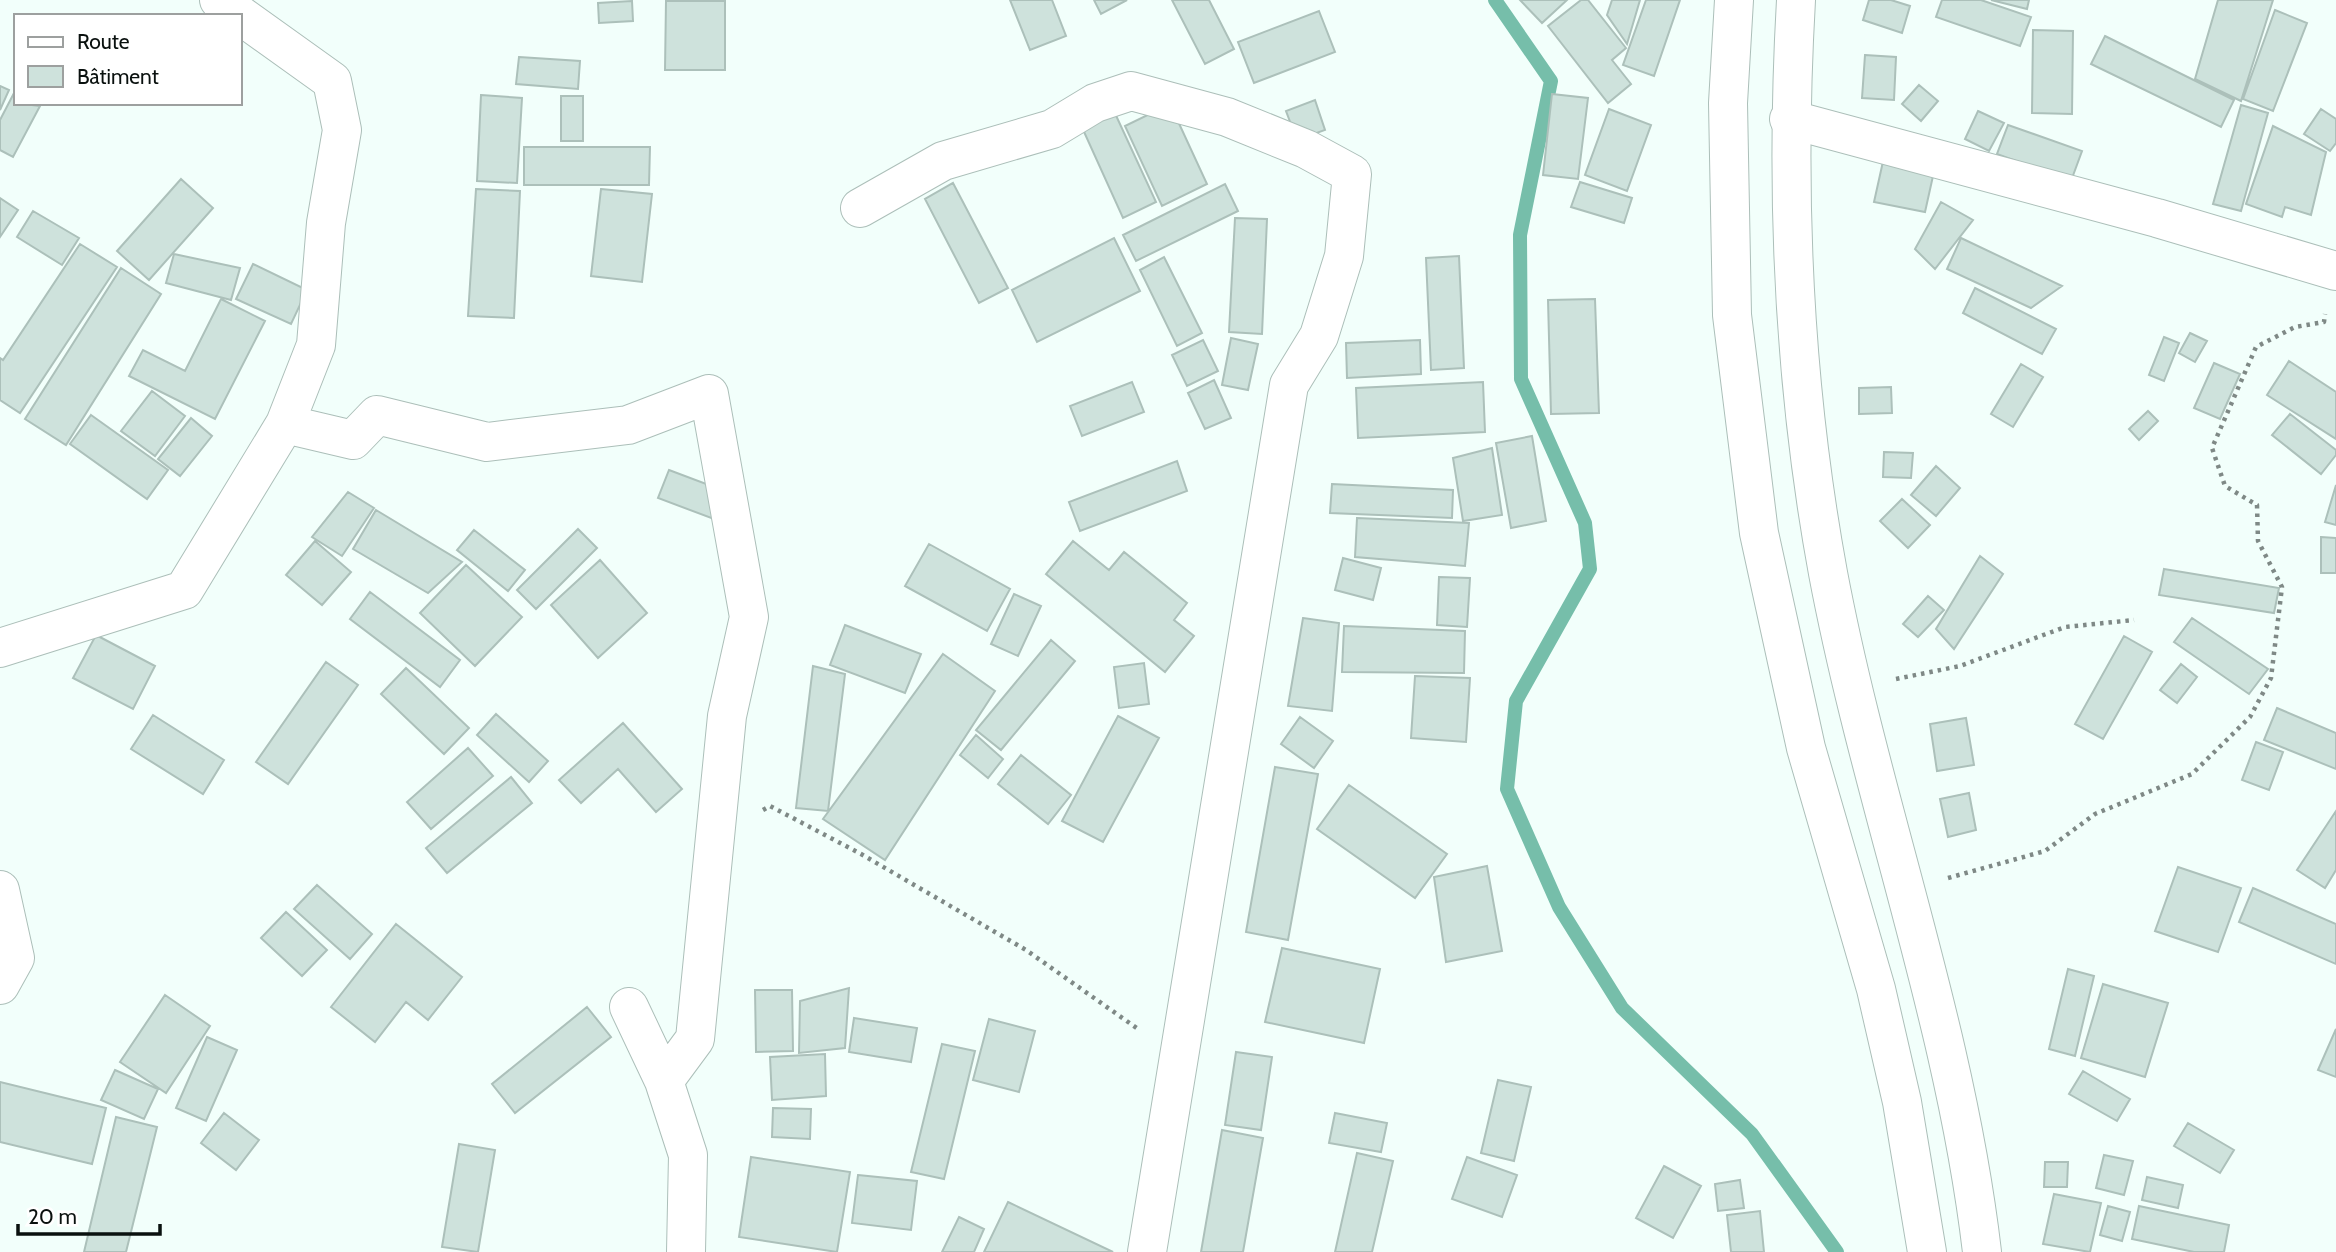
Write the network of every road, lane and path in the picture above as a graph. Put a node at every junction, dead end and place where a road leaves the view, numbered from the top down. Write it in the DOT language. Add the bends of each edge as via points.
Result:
graph roads {
  1 [pos="219,0"];
  2 [pos="1734,0"];
  3 [pos="1796,0"];
  4 [pos="238,14"];
  5 [pos="242,17"];
  6 [pos="1789,119"];
  7 [pos="860,208"];
  8 [pos="2335,270"];
  9 [pos="285,424"];
  10 [pos="2134,620"];
  11 [pos="0,648"];
  12 [pos="1854,687"];
  13 [pos="715,841"];
  14 [pos="1906,887"];
  15 [pos="0,890"];
  16 [pos="0,985"];
  17 [pos="629,1007"];
  18 [pos="1178,1063"];
  19 [pos="664,1081"];
  20 [pos="682,1247"];
  21 [pos="1146,1252"];
  22 [pos="1927,1252"];
  23 [pos="1982,1252"];
  1 -- 4 [label="street"];
  2 -- 22 [label="street" via="1728,103 1732,315 1759,533 1806,748 1876,989 1902,1102"];
  3 -- 6 [label="street"];
  5 -- 9 [label="street" via="331,81 342,130 326,223 316,345"];
  6 -- 8 [label="street"];
  6 -- 12 [label="street" via="1792,280 1806,427 1828,574"];
  7 -- 18 [label="street" via="943,161 1052,129 1095,103 1131,91 1227,117 1306,149 1352,174 1344,256 1319,336 1289,385"];
  8 -- 14 [label="path" via="2324,322 2295,327 2256,347 2211,448 2225,486 2257,505 2258,541 2282,587 2271,678 2250,717 2192,774 2095,814 2045,851"];
  9 -- 11 [label="street" via="184,590"];
  9 -- 13 [label="street" via="353,440 377,415 487,442 628,425 709,394 749,617 727,716"];
  10 -- 12 [label="path" via="2065,626 1961,666"];
  12 -- 14 [label="street"];
  13 -- 18 [label="path" via="770,806 1026,950 1140,1030"];
  13 -- 19 [label="street" via="695,1038"];
  14 -- 23 [label="street" via="1937,1005"];
  15 -- 16 [label="street" via="15,958"];
  17 -- 19 [label="street"];
  18 -- 21 [label="street"];
  19 -- 20 [label="street" via="688,1155"];
}
